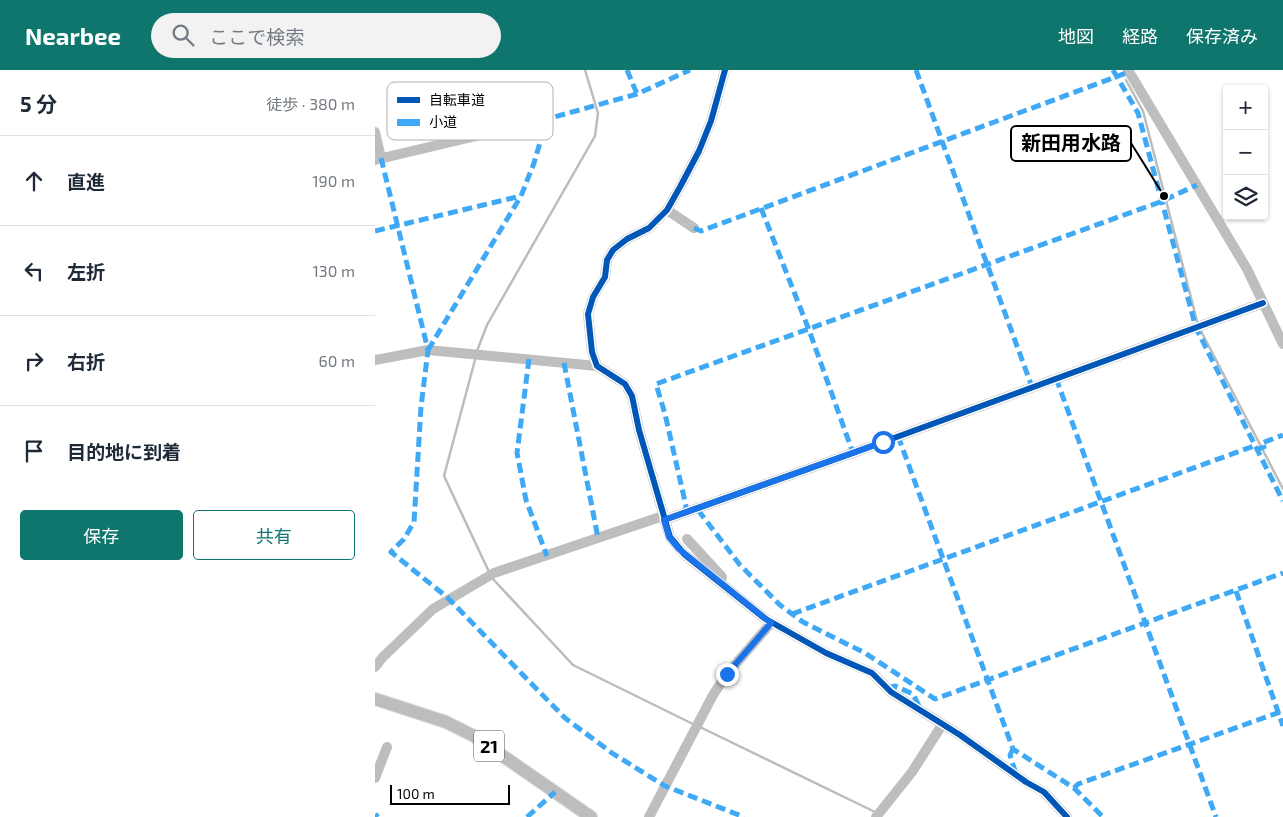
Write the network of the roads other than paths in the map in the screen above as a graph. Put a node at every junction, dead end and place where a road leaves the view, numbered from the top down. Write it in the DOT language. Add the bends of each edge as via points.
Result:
graph roads {
  1 [pos="725,70"];
  2 [pos="1128,70"];
  3 [pos="375,132"];
  4 [pos="458,140"];
  5 [pos="378,159"];
  6 [pos="667,210"];
  7 [pos="690,226"];
  8 [pos="1263,303"];
  9 [pos="1283,344"];
  10 [pos="375,360"];
  11 [pos="597,366"];
  12 [pos="663,518"];
  13 [pos="687,539"];
  14 [pos="720,583"];
  15 [pos="771,623"];
  16 [pos="375,668"];
  17 [pos="375,699"];
  18 [pos="942,724"];
  19 [pos="387,747"];
  20 [pos="375,778"];
  21 [pos="591,817"];
  22 [pos="649,817"];
  23 [pos="876,817"];
  24 [pos="1067,817"];
  1 -- 6 [label="street" via="716,107 699,151"];
  2 -- 8 [label="street" via="1247,269"];
  3 -- 5 [label="street"];
  4 -- 5 [label="street"];
  6 -- 7 [label="street"];
  6 -- 11 [label="street" via="649,228 618,244 607,260 605,277 593,297 588,314 592,352"];
  8 -- 9 [label="street"];
  8 -- 12 [label="street" via="693,511"];
  10 -- 11 [label="street" via="428,350"];
  11 -- 12 [label="street" via="629,390"];
  12 -- 14 [label="street" via="674,544"];
  12 -- 16 [label="street" via="494,573 433,609"];
  13 -- 14 [label="street" via="717,571"];
  14 -- 15 [label="street"];
  15 -- 18 [label="street" via="839,659 865,668 891,692"];
  15 -- 22 [label="street" via="713,695"];
  17 -- 21 [label="main road, 21" via="446,722 474,736"];
  18 -- 23 [label="street" via="912,772"];
  18 -- 24 [label="street" via="1044,792"];
  19 -- 20 [label="street"];
}
